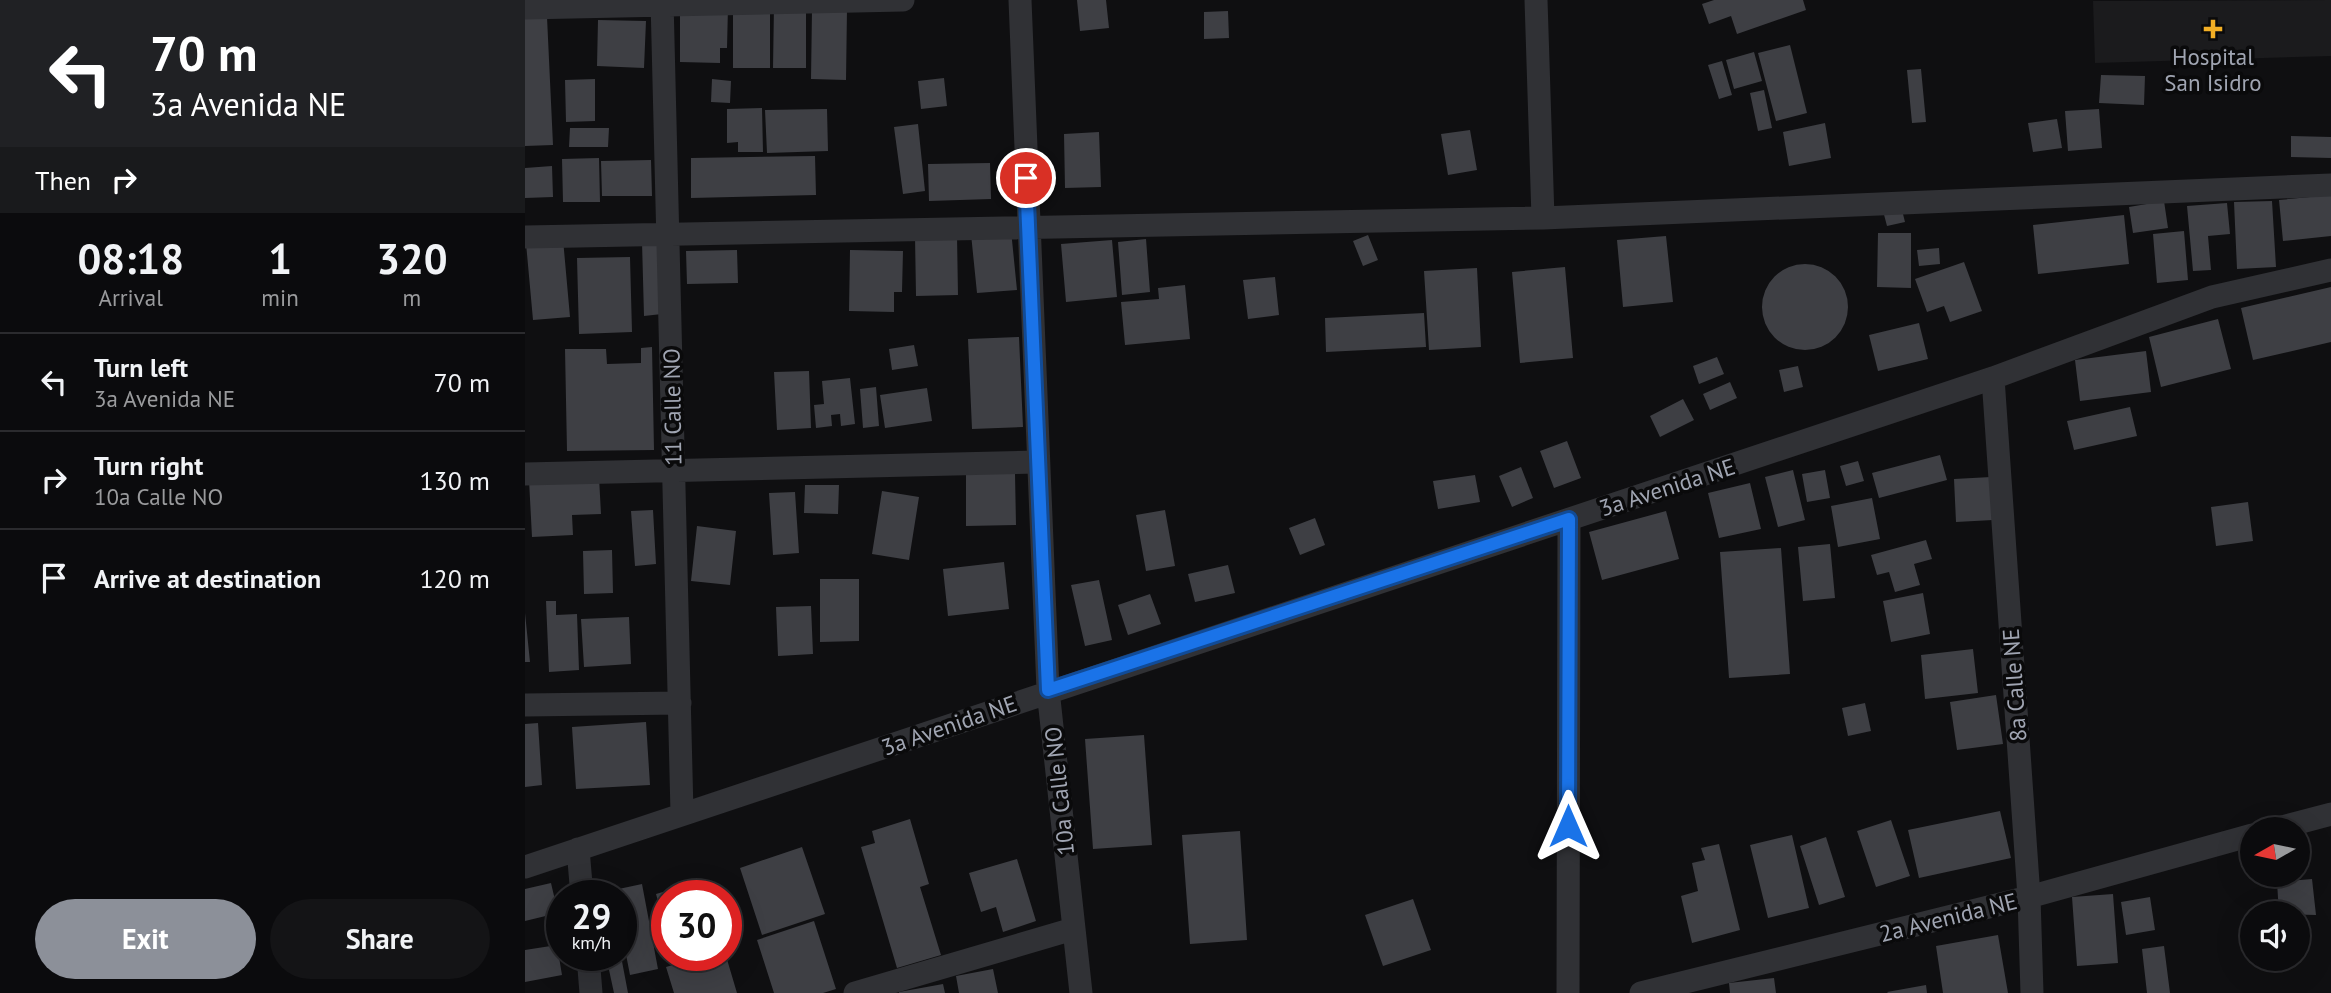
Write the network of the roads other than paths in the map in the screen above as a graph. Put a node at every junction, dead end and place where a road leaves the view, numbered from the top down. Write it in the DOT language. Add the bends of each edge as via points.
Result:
graph roads {
  1 [pos="903,0"];
  2 [pos="1020,0"];
  3 [pos="1536,0"];
  4 [pos="662,2"];
  5 [pos="525,8"];
  6 [pos="2331,185"];
  7 [pos="1543,218"];
  8 [pos="1028,229"];
  9 [pos="668,234"];
  10 [pos="525,237"];
  11 [pos="2331,270"];
  12 [pos="1993,378"];
  13 [pos="1037,462"];
  14 [pos="674,471"];
  15 [pos="525,474"];
  16 [pos="1569,519"];
  17 [pos="1048,690"];
  18 [pos="680,704"];
  19 [pos="525,705"];
  20 [pos="682,813"];
  21 [pos="2331,814"];
  22 [pos="2310,820"];
  23 [pos="2240,838"];
  24 [pos="578,849"];
  25 [pos="525,867"];
  26 [pos="581,880"];
  27 [pos="2029,897"];
  28 [pos="1073,929"];
  29 [pos="589,971"];
  30 [pos="591,993"];
  31 [pos="855,993"];
  32 [pos="1081,993"];
  33 [pos="1568,993"];
  34 [pos="1641,993"];
  35 [pos="2032,993"];
  1 -- 4 [label="street"];
  2 -- 8 [label="street, 10a Calle NO"];
  3 -- 7 [label="street"];
  4 -- 5 [label="street"];
  4 -- 9 [label="street, 11 Calle NO"];
  6 -- 7 [label="street"];
  7 -- 8 [label="street"];
  8 -- 9 [label="street"];
  8 -- 13 [label="street, 10a Calle NO"];
  9 -- 10 [label="street"];
  9 -- 14 [label="street, 11 Calle NO"];
  11 -- 12 [label="street, 3a Avenida NE" via="2212,297"];
  12 -- 16 [label="street, 3a Avenida NE"];
  12 -- 27 [label="street, 8a Calle NE"];
  13 -- 14 [label="street"];
  13 -- 17 [label="street, 10a Calle NO"];
  14 -- 15 [label="street"];
  14 -- 18 [label="street, 11 Calle NO"];
  16 -- 17 [label="street, 3a Avenida NE"];
  16 -- 33 [label="street"];
  17 -- 20 [label="street, 3a Avenida NE" via="954,726"];
  17 -- 28 [label="street, 10a Calle NO"];
  18 -- 19 [label="street"];
  18 -- 20 [label="street, 11 Calle NO"];
  20 -- 24 [label="street, 3a Avenida NE"];
  21 -- 22 [label="street"];
  23 -- 27 [label="street, 2a Avenida NE"];
  24 -- 25 [label="street, 3a Avenida NE"];
  24 -- 26 [label="street"];
  27 -- 34 [label="street, 2a Avenida NE"];
  27 -- 35 [label="street, 8a Calle NE"];
  28 -- 31 [label="street"];
  28 -- 32 [label="street, 10a Calle NO"];
  29 -- 30 [label="street"];
}
